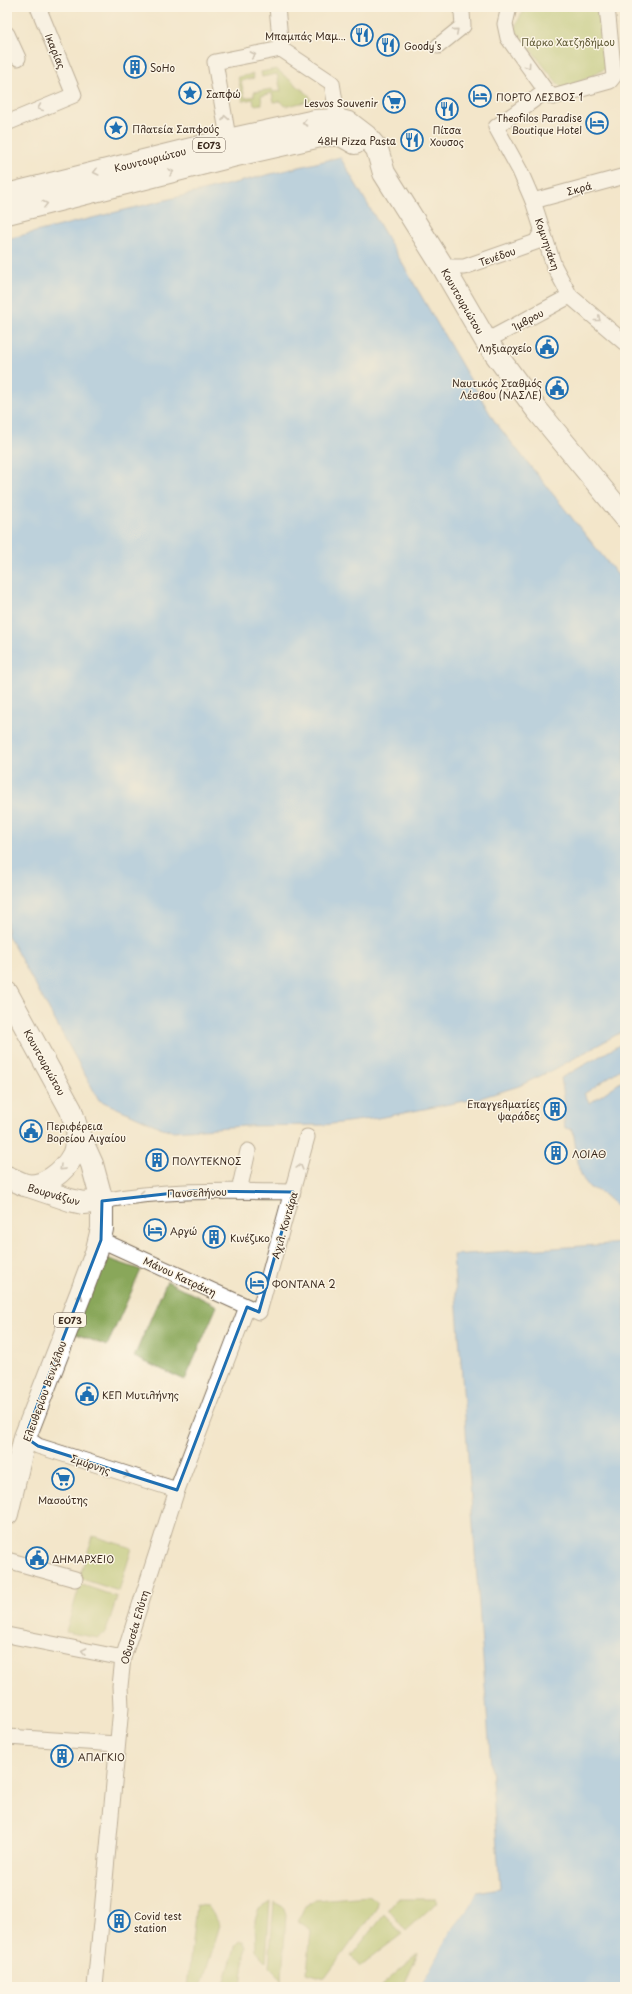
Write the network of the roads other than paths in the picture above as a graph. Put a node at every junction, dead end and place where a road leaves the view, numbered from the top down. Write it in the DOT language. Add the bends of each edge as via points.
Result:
graph roads {
  1 [pos="38,7"];
  2 [pos="277,7"];
  3 [pos="459,7"];
  4 [pos="509,7"];
  5 [pos="607,7"];
  6 [pos="7,34"];
  7 [pos="438,46"];
  8 [pos="282,50"];
  9 [pos="18,58"];
  10 [pos="546,91"];
  11 [pos="338,120"];
  12 [pos="7,123"];
  13 [pos="230,148"];
  14 [pos="384,173"];
  15 [pos="625,176"];
  16 [pos="7,195"];
  17 [pos="533,201"];
  18 [pos="7,213"];
  19 [pos="542,231"];
  20 [pos="443,267"];
  21 [pos="570,296"];
  22 [pos="486,341"];
  23 [pos="625,343"];
  24 [pos="625,517"];
  25 [pos="7,993"];
  26 [pos="78,1133"];
  27 [pos="307,1137"];
  28 [pos="248,1151"];
  29 [pos="15,1181"];
  30 [pos="239,1191"];
  31 [pos="293,1192"];
  32 [pos="102,1201"];
  33 [pos="101,1240"];
  34 [pos="253,1310"];
  35 [pos="16,1435"];
  36 [pos="177,1490"];
  37 [pos="7,1514"];
  38 [pos="7,1560"];
  39 [pos="75,1579"];
  40 [pos="7,1635"];
  41 [pos="123,1658"];
  42 [pos="7,1737"];
  43 [pos="117,1744"];
  44 [pos="94,1987"];
  1 -- 12 [label="street, Ικαρίας, one-way" via="74,95"];
  2 -- 8 [label="street"];
  7 -- 3 [label="street, one-way" via="463,26 463,16"];
  4 -- 10 [label="street, one-way" via="505,24 508,38"];
  5 -- 10 [label="street" via="614,76 610,81 555,97 551,97"];
  6 -- 9 [label="street"];
  8 -- 11 [label="street" via="332,83"];
  13 -- 8 [label="street, one-way" via="215,62"];
  10 -- 17 [label="street, Κομνηνάκη" via="496,127"];
  11 -- 13 [label="main road, Κουντουριώτου / ΕΟ73, one-way" via="320,120"];
  11 -- 14 [label="main road, Κουντουριώτου / ΕΟ73" via="356,127 373,144"];
  13 -- 14 [label="main road, Κουντουριώτου / ΕΟ73" via="337,134 356,144 372,166"];
  13 -- 16 [label="main road, Κουντουριώτου / ΕΟ73, one-way"];
  18 -- 13 [label="main road, Κουντουριώτου / ΕΟ73, one-way"];
  14 -- 20 [label="main road, Κουντουριώτου / ΕΟ73"];
  15 -- 17 [label="street, Σκρά"];
  17 -- 19 [label="street, Κομνηνάκη"];
  19 -- 20 [label="street, Τενέδου" via="536,242 524,247 464,267"];
  19 -- 21 [label="street, Κομνηνάκη" via="554,266"];
  20 -- 22 [label="main road, Κουντουριώτου / ΕΟ73"];
  21 -- 22 [label="street, Ίμβρου"];
  21 -- 23 [label="street, Κομνηνάκη, one-way"];
  22 -- 24 [label="main road, Κουντουριώτου / ΕΟ73" via="537,410"];
  25 -- 26 [label="main road, Κουντουριώτου / ΕΟ73" via="71,1110"];
  26 -- 29 [label="main road, ΕΟ73, one-way" via="74,1153 67,1164 43,1183 30,1186"];
  26 -- 32 [label="main road, ΕΟ73" via="92,1164"];
  31 -- 27 [label="street, Αχιλ. Κοντάρα, one-way"];
  28 -- 30 [label="street"];
  29 -- 32 [label="main road, Βουρνάζων / ΕΟ73" via="83,1203"];
  30 -- 31 [label="street, Πανσελήνου"];
  30 -- 32 [label="street, Πανσελήνου, one-way" via="133,1195"];
  31 -- 34 [label="street, Αχιλ. Κοντάρα"];
  32 -- 33 [label="main road, Ελευθερίου Βενιζέλου / ΕΟ73"];
  33 -- 34 [label="street, Μάνου Κατράκη"];
  35 -- 33 [label="main road, Ελευθερίου Βενιζέλου / ΕΟ73, one-way" via="41,1400"];
  34 -- 36 [label="street, Οδυσσέα Ελύτη"];
  35 -- 36 [label="street, Σμύρνης, one-way" via="38,1446"];
  35 -- 37 [label="main road, Ελευθερίου Βενιζέλου / ΕΟ73"];
  36 -- 41 [label="street, Οδυσσέα Ελύτη"];
  38 -- 39 [label="street"];
  41 -- 40 [label="street, one-way"];
  41 -- 43 [label="street, Οδυσσέα Ελύτη"];
  42 -- 43 [label="street"];
  43 -- 44 [label="street, Οδυσσέα Ελύτη"];
}
